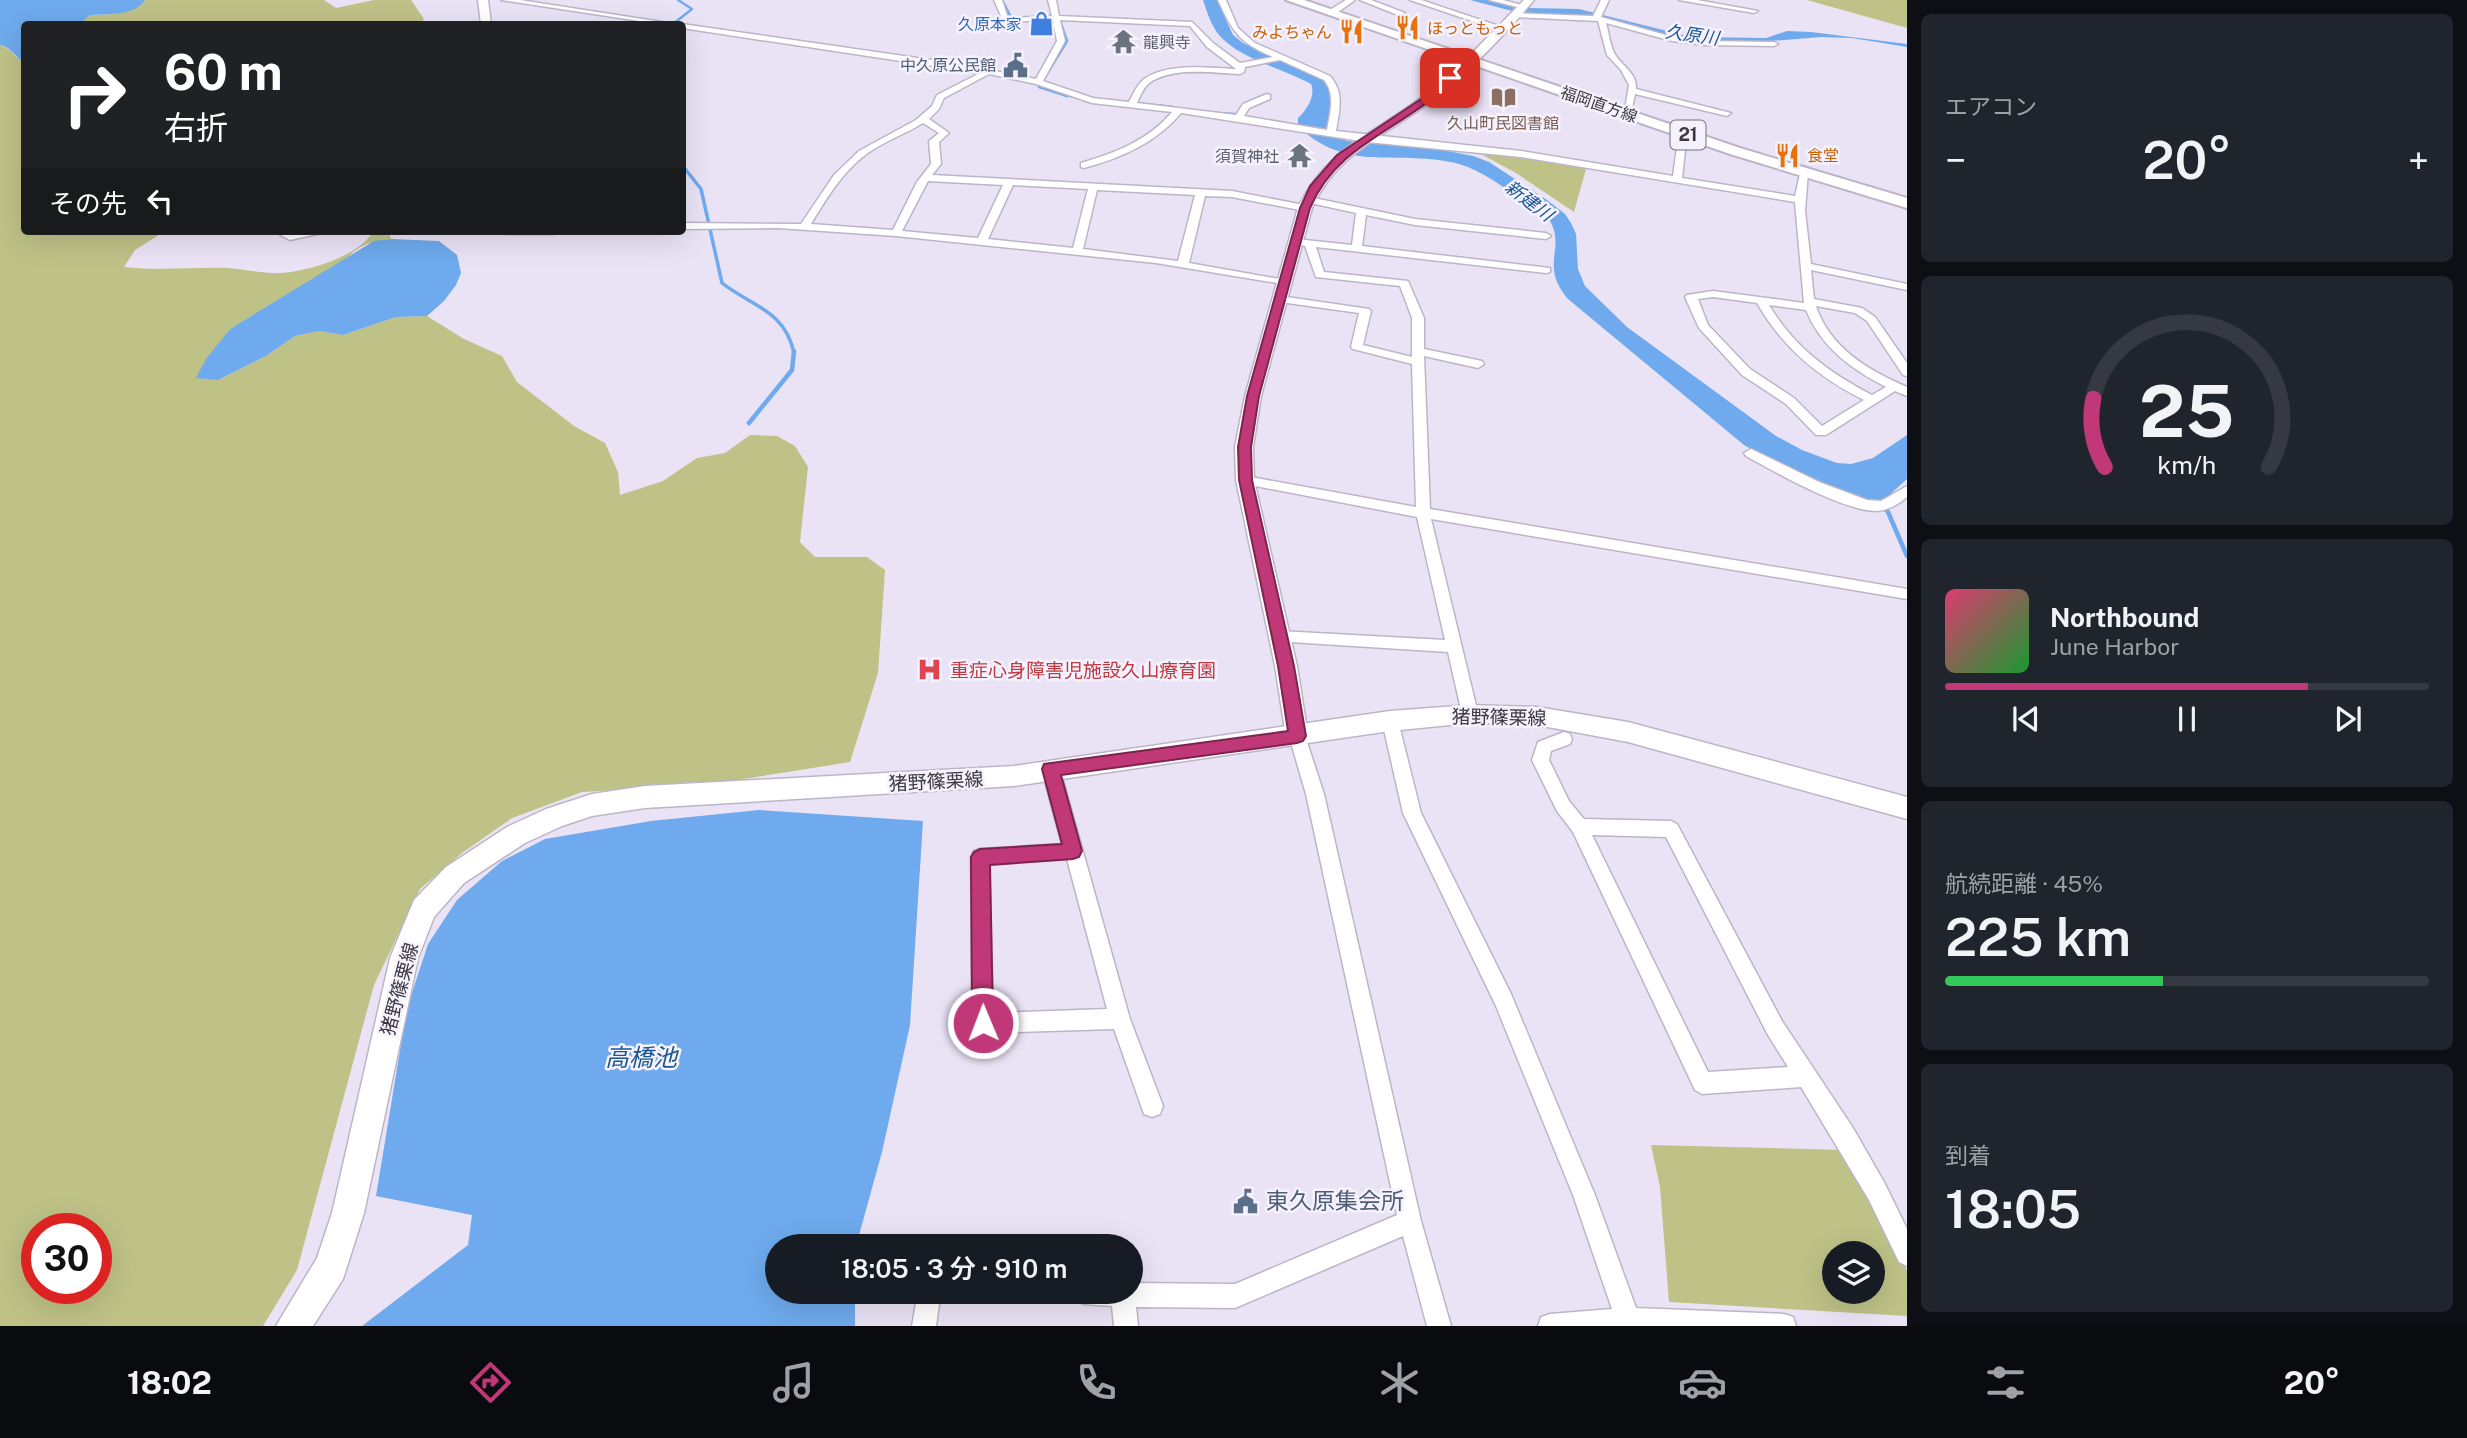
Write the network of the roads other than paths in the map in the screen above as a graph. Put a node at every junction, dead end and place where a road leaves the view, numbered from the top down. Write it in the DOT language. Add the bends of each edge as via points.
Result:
graph roads {
  1 [pos="483,0"];
  2 [pos="505,0"];
  3 [pos="998,0"];
  4 [pos="1052,0"];
  5 [pos="1222,0"];
  6 [pos="1292,0"];
  7 [pos="1351,0"];
  8 [pos="1364,0"];
  9 [pos="1413,0"];
  10 [pos="1493,0"];
  11 [pos="1605,0"];
  12 [pos="1683,0"];
  13 [pos="1772,0"];
  14 [pos="1706,2"];
  15 [pos="1783,4"];
  16 [pos="1519,8"];
  17 [pos="1754,11"];
  18 [pos="1401,12"];
  19 [pos="1331,13"];
  20 [pos="1599,17"];
  21 [pos="1056,18"];
  22 [pos="486,21"];
  23 [pos="650,21"];
  24 [pos="686,27"];
  25 [pos="1501,28"];
  26 [pos="1774,44"];
  27 [pos="1279,58"];
  28 [pos="1470,60"];
  29 [pos="1240,65"];
  30 [pos="987,72"];
  31 [pos="1038,82"];
  32 [pos="1633,90"];
  33 [pos="1267,97"];
  34 [pos="1132,104"];
  35 [pos="1178,110"];
  36 [pos="1627,113"];
  37 [pos="1727,113"];
  38 [pos="1239,117"];
  39 [pos="924,120"];
  40 [pos="1683,133"];
  41 [pos="1331,134"];
  42 [pos="1367,139"];
  43 [pos="1084,165"];
  44 [pos="1805,174"];
  45 [pos="927,178"];
  46 [pos="1677,179"];
  47 [pos="1010,181"];
  48 [pos="1093,188"];
  49 [pos="1201,192"];
  50 [pos="1800,200"];
  51 [pos="1907,203"];
  52 [pos="1307,204"];
  53 [pos="1362,211"];
  54 [pos="686,226"];
  55 [pos="805,226"];
  56 [pos="896,233"];
  57 [pos="1546,236"];
  58 [pos="982,242"];
  59 [pos="1303,243"];
  60 [pos="1357,249"];
  61 [pos="1077,252"];
  62 [pos="1183,264"];
  63 [pos="1807,266"];
  64 [pos="1546,270"];
  65 [pos="1907,287"];
  66 [pos="1283,291"];
  67 [pos="1761,300"];
  68 [pos="1810,304"];
  69 [pos="1418,357"];
  70 [pos="1478,364"];
  71 [pos="1907,372"];
  72 [pos="1894,387"];
  73 [pos="1907,392"];
  74 [pos="1873,400"];
  75 [pos="1751,453"];
  76 [pos="1245,480"];
  77 [pos="1907,490"];
  78 [pos="1423,513"];
  79 [pos="1907,594"];
  80 [pos="1279,638"];
  81 [pos="1454,646"];
  82 [pos="1470,714"];
  83 [pos="1390,721"];
  84 [pos="1297,736"];
  85 [pos="1563,739"];
  86 [pos="1051,769"];
  87 [pos="1907,808"];
  88 [pos="1579,827"];
  89 [pos="1073,851"];
  90 [pos="1120,1019"];
  91 [pos="1805,1076"];
  92 [pos="1152,1106"];
  93 [pos="1410,1221"];
  94 [pos="1907,1254"];
  95 [pos="1143,1295"];
  96 [pos="927,1304"];
  97 [pos="1124,1304"];
  98 [pos="1642,1322"];
  99 [pos="293,1326"];
  100 [pos="924,1326"];
  101 [pos="1126,1326"];
  102 [pos="1440,1326"];
  103 [pos="1550,1326"];
  104 [pos="1784,1326"];
  1 -- 22 [label="street"];
  2 -- 23 [label="street"];
  3 -- 21 [label="street" via="1006,16 1003,20"];
  4 -- 21 [label="street"];
  5 -- 27 [label="street" via="1235,29 1252,45"];
  6 -- 19 [label="main road, 福岡直方線 / 21"];
  7 -- 19 [label="street"];
  8 -- 18 [label="street"];
  9 -- 25 [label="street"];
  10 -- 16 [label="street"];
  11 -- 20 [label="street"];
  12 -- 14 [label="street"];
  13 -- 15 [label="street"];
  14 -- 17 [label="street"];
  16 -- 20 [label="street"];
  16 -- 25 [label="street"];
  19 -- 28 [label="main road, 福岡直方線 / 21"];
  20 -- 26 [label="street" via="1672,39"];
  20 -- 32 [label="street" via="1611,55 1625,69"];
  21 -- 29 [label="street" via="1192,24 1210,45"];
  21 -- 31 [label="street" via="1061,41"];
  24 -- 30 [label="street"];
  25 -- 28 [label="street"];
  27 -- 29 [label="street"];
  27 -- 41 [label="street" via="1334,84"];
  28 -- 36 [label="main road, 福岡直方線 / 21"];
  28 -- 42 [label="street" via="1427,99"];
  29 -- 34 [label="street" via="1240,72 1157,76 1140,88"];
  30 -- 31 [label="street"];
  30 -- 39 [label="street" via="940,97 939,105"];
  31 -- 34 [label="street" via="1088,100"];
  32 -- 36 [label="street"];
  32 -- 37 [label="street"];
  33 -- 38 [label="street" via="1246,106"];
  34 -- 35 [label="street"];
  35 -- 38 [label="street"];
  35 -- 43 [label="street" via="1148,140"];
  36 -- 40 [label="main road, 福岡直方線 / 21"];
  38 -- 41 [label="street"];
  39 -- 45 [label="street" via="945,133 934,141 936,164"];
  39 -- 55 [label="street" via="892,134 837,175"];
  40 -- 44 [label="main road, 福岡直方線 / 21"];
  40 -- 46 [label="street"];
  41 -- 42 [label="street"];
  42 -- 46 [label="street" via="1521,154"];
  42 -- 52 [label="street" via="1325,172"];
  44 -- 50 [label="street"];
  44 -- 51 [label="main road, 福岡直方線 / 21"];
  45 -- 47 [label="street"];
  45 -- 56 [label="street"];
  46 -- 50 [label="street"];
  47 -- 48 [label="street"];
  47 -- 58 [label="street"];
  48 -- 49 [label="street"];
  48 -- 61 [label="street"];
  49 -- 52 [label="street"];
  49 -- 62 [label="street"];
  50 -- 63 [label="street"];
  52 -- 53 [label="street"];
  52 -- 59 [label="street"];
  53 -- 57 [label="street" via="1415,222"];
  53 -- 60 [label="street"];
  54 -- 55 [label="street"];
  55 -- 56 [label="street"];
  56 -- 58 [label="street"];
  58 -- 61 [label="street"];
  59 -- 60 [label="street"];
  59 -- 66 [label="street"];
  59 -- 69 [label="street" via="1320,275 1404,283 1418,318"];
  60 -- 64 [label="street"];
  61 -- 62 [label="street"];
  62 -- 66 [label="street"];
  63 -- 65 [label="street"];
  63 -- 68 [label="street"];
  66 -- 69 [label="street" via="1365,311 1357,347"];
  66 -- 76 [label="street" via="1251,405 1244,447"];
  67 -- 68 [label="street"];
  67 -- 74 [label="street" via="1791,346 1840,384"];
  67 -- 74 [label="street" via="1713,294 1690,297 1703,326 1746,373 1790,401 1821,432"];
  68 -- 71 [label="street" via="1858,310 1871,319"];
  68 -- 72 [label="street" via="1817,325 1834,346"];
  69 -- 70 [label="street"];
  69 -- 78 [label="street"];
  72 -- 73 [label="street"];
  72 -- 74 [label="street"];
  75 -- 77 [label="street" via="1853,500 1877,506"];
  76 -- 78 [label="street"];
  76 -- 80 [label="street"];
  78 -- 79 [label="street"];
  78 -- 81 [label="street"];
  80 -- 81 [label="street"];
  80 -- 84 [label="street"];
  81 -- 82 [label="street"];
  82 -- 83 [label="main road, 猪野篠栗線"];
  82 -- 87 [label="main road, 猪野篠栗線" via="1537,716 1606,727"];
  83 -- 84 [label="main road, 猪野篠栗線"];
  83 -- 98 [label="street" via="1412,813 1504,1001"];
  84 -- 86 [label="main road, 猪野篠栗線"];
  84 -- 93 [label="street" via="1315,794"];
  85 -- 88 [label="street" via="1544,747 1540,760"];
  86 -- 89 [label="street"];
  86 -- 99 [label="main road, 猪野篠栗線" via="1014,776 592,804 516,835 455,875 424,909 404,958 348,1213 331,1266"];
  88 -- 91 [label="street" via="1671,829"];
  88 -- 91 [label="street" via="1702,1083"];
  89 -- 90 [label="street"];
  89 -- 90 [label="street" via="980,857 983,1023"];
  90 -- 92 [label="street"];
  91 -- 94 [label="street" via="1845,1136"];
  93 -- 95 [label="street" via="1235,1296"];
  93 -- 102 [label="street"];
  96 -- 100 [label="street"];
  97 -- 101 [label="street"];
  98 -- 103 [label="street"];
  98 -- 104 [label="street"];
}
